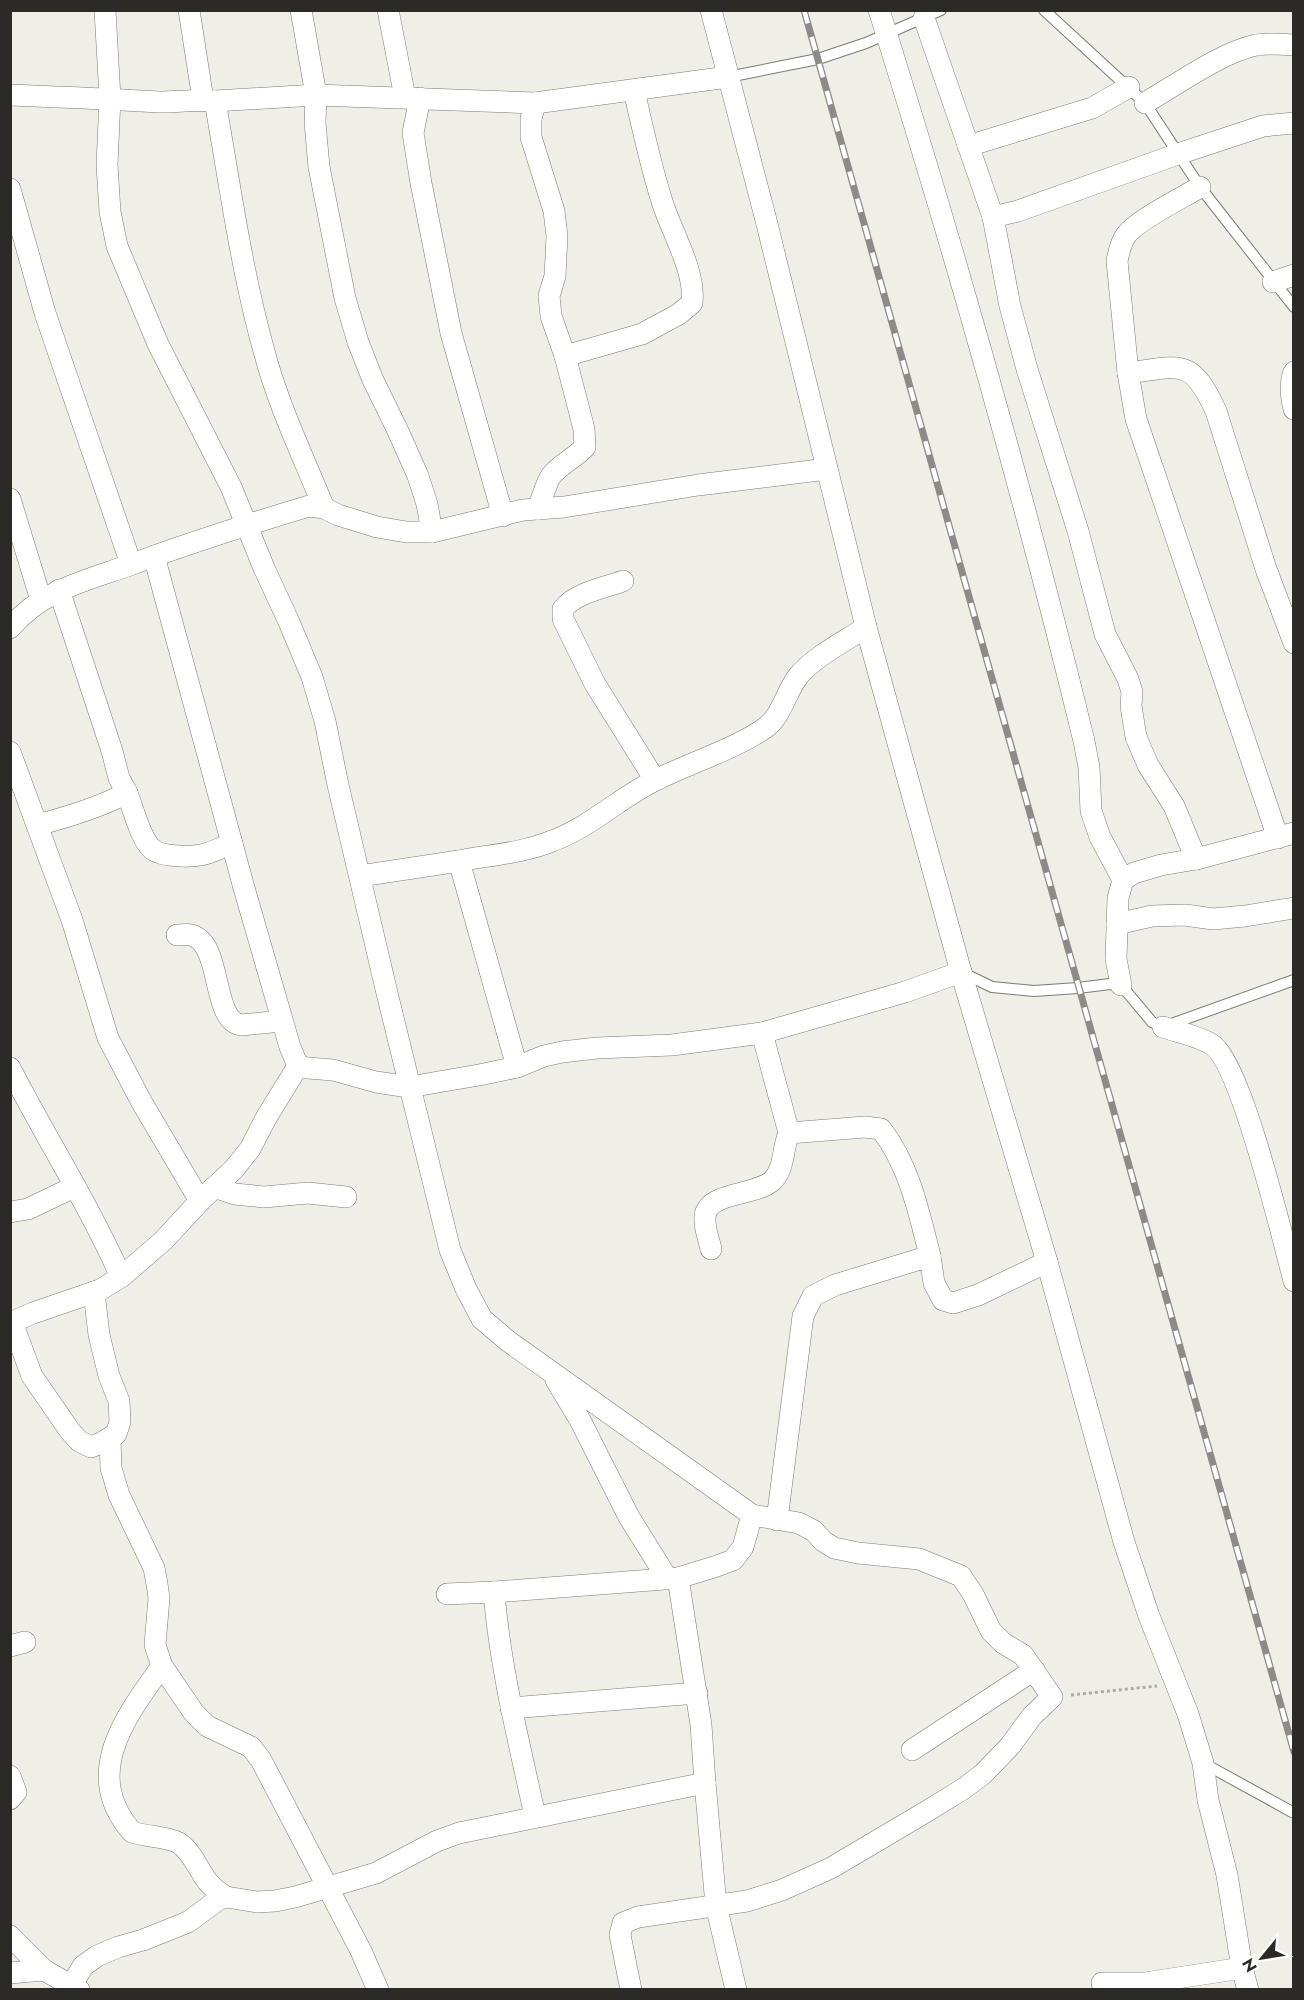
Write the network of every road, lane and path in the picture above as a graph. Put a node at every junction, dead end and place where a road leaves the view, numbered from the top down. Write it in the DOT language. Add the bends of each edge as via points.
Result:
graph roads {
  1 [pos="105,10"];
  2 [pos="189,10"];
  3 [pos="301,10"];
  4 [pos="388,10"];
  5 [pos="711,10"];
  6 [pos="879,10"];
  7 [pos="1044,10"];
  8 [pos="933,14"];
  9 [pos="887,34"];
  10 [pos="1293,45"];
  11 [pos="728,77"];
  12 [pos="1129,87"];
  13 [pos="634,90"];
  14 [pos="10,95"];
  15 [pos="316,95"];
  16 [pos="412,97"];
  17 [pos="110,98"];
  18 [pos="209,100"];
  19 [pos="535,103"];
  20 [pos="1145,103"];
  21 [pos="1293,123"];
  22 [pos="968,146"];
  23 [pos="1178,154"];
  24 [pos="1200,187"];
  25 [pos="10,189"];
  26 [pos="993,217"];
  27 [pos="1293,275"];
  28 [pos="1273,282"];
  29 [pos="1293,307"];
  30 [pos="566,356"];
  31 [pos="1293,372"];
  32 [pos="1128,373"];
  33 [pos="1293,409"];
  34 [pos="827,469"];
  35 [pos="10,499"];
  36 [pos="324,508"];
  37 [pos="538,509"];
  38 [pos="503,516"];
  39 [pos="246,525"];
  40 [pos="432,532"];
  41 [pos="154,556"];
  42 [pos="131,564"];
  43 [pos="623,581"];
  44 [pos="59,590"];
  45 [pos="41,600"];
  46 [pos="866,627"];
  47 [pos="10,628"];
  48 [pos="1293,643"];
  49 [pos="10,752"];
  50 [pos="655,780"];
  51 [pos="127,793"];
  52 [pos="37,825"];
  53 [pos="1286,835"];
  54 [pos="232,844"];
  55 [pos="1196,859"];
  56 [pos="459,861"];
  57 [pos="360,876"];
  58 [pos="1123,880"];
  59 [pos="1293,909"];
  60 [pos="1117,924"];
  61 [pos="177,935"];
  62 [pos="961,972"];
  63 [pos="1293,980"];
  64 [pos="1121,985"];
  65 [pos="282,1021"];
  66 [pos="1163,1027"];
  67 [pos="762,1033"];
  68 [pos="298,1066"];
  69 [pos="517,1067"];
  70 [pos="10,1068"];
  71 [pos="409,1087"];
  72 [pos="789,1133"];
  73 [pos="74,1187"];
  74 [pos="207,1194"];
  75 [pos="346,1197"];
  76 [pos="1284,1210"];
  77 [pos="10,1212"];
  78 [pos="711,1249"];
  79 [pos="930,1256"];
  80 [pos="1047,1262"];
  81 [pos="121,1277"];
  82 [pos="1293,1281"];
  83 [pos="94,1292"];
  84 [pos="11,1323"];
  85 [pos="552,1373"];
  86 [pos="110,1437"];
  87 [pos="752,1515"];
  88 [pos="777,1520"];
  89 [pos="672,1578"];
  90 [pos="494,1592"];
  91 [pos="447,1594"];
  92 [pos="162,1666"];
  93 [pos="1034,1670"];
  94 [pos="1177,1684"];
  95 [pos="696,1693"];
  96 [pos="1052,1697"];
  97 [pos="511,1708"];
  98 [pos="912,1750"];
  99 [pos="1203,1763"];
  100 [pos="10,1776"];
  101 [pos="705,1783"];
  102 [pos="10,1799"];
  103 [pos="1293,1813"];
  104 [pos="536,1816"];
  105 [pos="327,1887"];
  106 [pos="226,1898"];
  107 [pos="716,1905"];
  108 [pos="10,1936"];
  109 [pos="1242,1968"];
  110 [pos="44,1970"];
  111 [pos="10,1973"];
  112 [pos="1102,1983"];
  113 [pos="75,1988"];
  114 [pos="378,1989"];
  115 [pos="631,1989"];
  116 [pos="736,1989"];
  117 [pos="1248,1989"];
  1 -- 17 [label="street"];
  2 -- 18 [label="street"];
  3 -- 15 [label="street"];
  4 -- 16 [label="street"];
  5 -- 11 [label="street"];
  6 -- 9 [label="street"];
  7 -- 12 [label="lane"];
  8 -- 9 [label="lane"];
  8 -- 22 [label="street"];
  9 -- 11 [label="lane" via="818,59"];
  9 -- 58 [label="street" via="975,325 1051,603 1089,767 1091,812"];
  10 -- 20 [label="street" via="1271,43 1235,52"];
  11 -- 13 [label="street"];
  11 -- 34 [label="street"];
  12 -- 20 [label="lane"];
  12 -- 22 [label="street" via="1092,108"];
  13 -- 19 [label="street"];
  13 -- 30 [label="street" via="661,199 692,287 692,303 642,334"];
  14 -- 17 [label="street"];
  15 -- 16 [label="street"];
  15 -- 18 [label="street"];
  15 -- 40 [label="street" via="320,167 345,298 373,381 418,476"];
  16 -- 19 [label="street"];
  16 -- 38 [label="street" via="413,133 423,194 451,333"];
  17 -- 18 [label="street"];
  17 -- 39 [label="street" via="107,165 117,246 158,344 231,487"];
  18 -- 36 [label="street" via="264,353"];
  19 -- 30 [label="street" via="531,137 554,211 557,236 555,276 549,296 551,316"];
  20 -- 23 [label="lane"];
  21 -- 23 [label="street" via="1263,126"];
  22 -- 26 [label="street"];
  23 -- 24 [label="lane"];
  23 -- 26 [label="street"];
  24 -- 28 [label="lane"];
  24 -- 32 [label="street" via="1141,222 1126,234 1121,246 1117,261"];
  25 -- 42 [label="street" via="45,313"];
  26 -- 55 [label="street" via="1010,306 1099,614 1132,692 1136,737 1174,806"];
  27 -- 28 [label="street"];
  28 -- 29 [label="lane"];
  30 -- 37 [label="street" via="585,447 550,477"];
  31 -- 33 [label="street"];
  32 -- 48 [label="street" via="1178,366 1189,371 1207,391"];
  32 -- 53 [label="street" via="1139,430"];
  34 -- 37 [label="street"];
  34 -- 46 [label="street"];
  35 -- 45 [label="street"];
  36 -- 39 [label="street" via="309,506"];
  36 -- 40 [label="street" via="377,527"];
  37 -- 38 [label="street"];
  38 -- 40 [label="street"];
  39 -- 41 [label="street"];
  39 -- 57 [label="street" via="320,701"];
  41 -- 42 [label="street"];
  41 -- 54 [label="street"];
  42 -- 44 [label="street"];
  43 -- 50 [label="street" via="567,603 563,619 595,684"];
  44 -- 45 [label="street"];
  44 -- 51 [label="street"];
  45 -- 47 [label="street"];
  46 -- 50 [label="street" via="801,674 767,727"];
  46 -- 62 [label="street"];
  49 -- 52 [label="street"];
  50 -- 56 [label="street" via="553,841"];
  51 -- 52 [label="street" via="106,804"];
  51 -- 54 [label="street" via="154,851 201,855"];
  52 -- 74 [label="street" via="72,920 108,1038 141,1101"];
  53 -- 55 [label="street"];
  54 -- 65 [label="street"];
  55 -- 58 [label="street" via="1161,865"];
  56 -- 57 [label="street"];
  56 -- 69 [label="street"];
  57 -- 71 [label="street"];
  58 -- 60 [label="street"];
  59 -- 60 [label="street" via="1213,919 1152,916"];
  60 -- 64 [label="street" via="1116,959"];
  61 -- 65 [label="street" via="191,935 205,947 231,1021 247,1025"];
  62 -- 64 [label="lane" via="992,987 1034,991"];
  62 -- 67 [label="street"];
  62 -- 80 [label="street"];
  63 -- 66 [label="lane"];
  64 -- 66 [label="lane" via="1152,1022"];
  65 -- 68 [label="street"];
  66 -- 76 [label="street" via="1211,1044 1222,1054"];
  67 -- 69 [label="street" via="672,1045 562,1052"];
  67 -- 72 [label="street"];
  68 -- 71 [label="street"];
  68 -- 74 [label="street" via="250,1149"];
  69 -- 71 [label="street"];
  70 -- 73 [label="street"];
  71 -- 85 [label="street" via="450,1250 466,1289 482,1319"];
  72 -- 78 [label="street" via="779,1171 772,1181 757,1190 713,1202 707,1208 704,1220"];
  72 -- 79 [label="street" via="881,1129 895,1146 916,1200"];
  73 -- 77 [label="street" via="28,1209"];
  73 -- 81 [label="street"];
  74 -- 75 [label="street" via="264,1197 308,1193"];
  74 -- 81 [label="street" via="163,1241"];
  76 -- 82 [label="street"];
  79 -- 80 [label="street" via="934,1283 943,1300 953,1303"];
  79 -- 88 [label="street" via="835,1285 813,1296 803,1316"];
  80 -- 94 [label="street" via="1124,1542"];
  81 -- 83 [label="street"];
  83 -- 84 [label="street"];
  83 -- 86 [label="street" via="99,1335 119,1401 120,1422 116,1434"];
  84 -- 86 [label="street" via="32,1376 70,1431 91,1447"];
  85 -- 87 [label="street"];
  85 -- 89 [label="street" via="629,1517"];
  86 -- 92 [label="street" via="111,1468 119,1495 154,1568 159,1598 156,1645"];
  87 -- 88 [label="street"];
  87 -- 89 [label="street" via="743,1547 733,1560"];
  88 -- 93 [label="street" via="814,1531 834,1548 919,1559 961,1576 991,1631 1023,1655"];
  89 -- 90 [label="street"];
  89 -- 95 [label="street"];
  90 -- 91 [label="street"];
  90 -- 97 [label="street"];
  92 -- 105 [label="street" via="200,1720 251,1747 261,1760"];
  92 -- 106 [label="street" via="115,1741 109,1763 110,1790 116,1809 132,1832 171,1839 181,1845 206,1880"];
  93 -- 96 [label="street"];
  93 -- 98 [label="street"];
  94 -- 96 [label="path"];
  94 -- 99 [label="street"];
  95 -- 97 [label="street"];
  95 -- 101 [label="street"];
  96 -- 107 [label="street" via="983,1774 963,1789 831,1868 782,1890"];
  97 -- 104 [label="street"];
  99 -- 103 [label="lane"];
  99 -- 109 [label="street"];
  100 -- 102 [label="street" via="16,1792"];
  101 -- 104 [label="street"];
  101 -- 107 [label="street"];
  104 -- 105 [label="street" via="459,1833 376,1873"];
  105 -- 106 [label="street" via="275,1901"];
  105 -- 114 [label="street"];
  106 -- 113 [label="street" via="180,1926 97,1956 83,1966"];
  107 -- 115 [label="street" via="622,1923 622,1946"];
  107 -- 116 [label="street"];
  108 -- 110 [label="street"];
  109 -- 112 [label="street" via="1144,1983"];
  109 -- 117 [label="street"];
  110 -- 111 [label="street"];
  110 -- 113 [label="street"];
}
